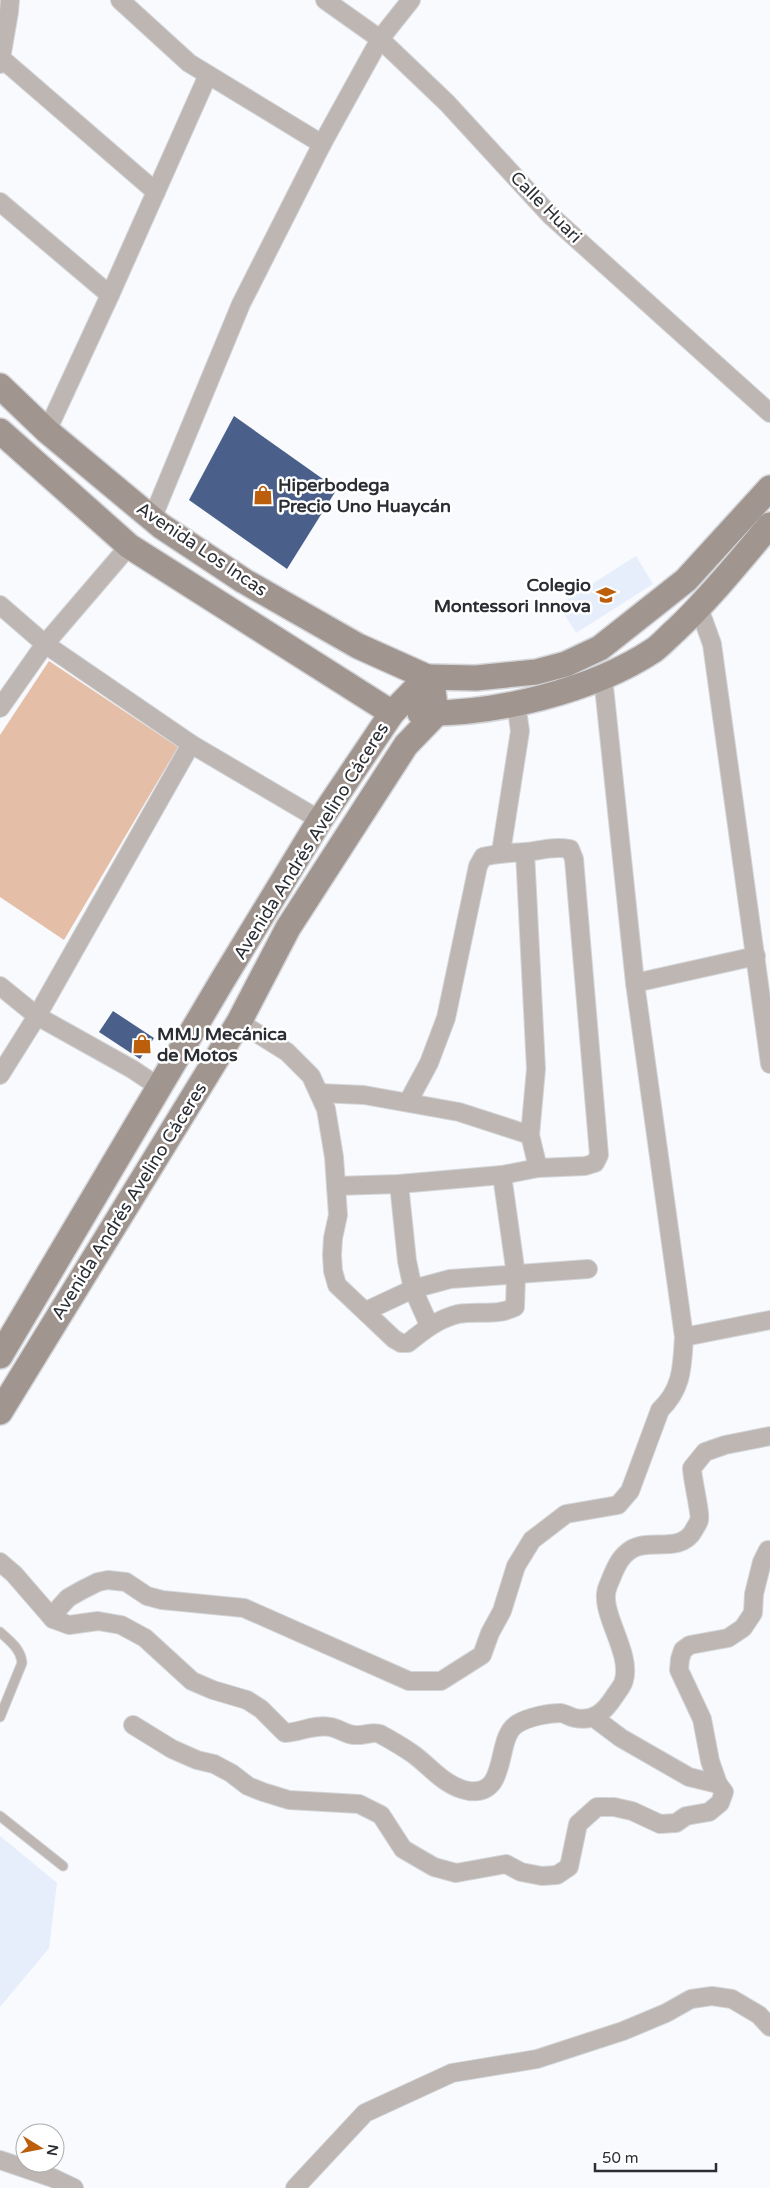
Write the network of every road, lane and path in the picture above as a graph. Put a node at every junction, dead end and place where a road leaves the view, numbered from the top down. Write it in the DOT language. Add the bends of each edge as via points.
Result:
graph roads {
  1 [pos="10,0"];
  2 [pos="120,0"];
  3 [pos="325,0"];
  4 [pos="410,0"];
  5 [pos="380,39"];
  6 [pos="1,61"];
  7 [pos="208,75"];
  8 [pos="322,144"];
  9 [pos="156,192"];
  10 [pos="0,202"];
  11 [pos="110,295"];
  12 [pos="0,386"];
  13 [pos="770,412"];
  14 [pos="0,431"];
  15 [pos="47,431"];
  16 [pos="770,488"];
  17 [pos="152,519"];
  18 [pos="770,525"];
  19 [pos="129,546"];
  20 [pos="0,604"];
  21 [pos="699,608"];
  22 [pos="45,644"];
  23 [pos="427,677"];
  24 [pos="602,677"];
  25 [pos="516,703"];
  26 [pos="0,708"];
  27 [pos="392,713"];
  28 [pos="436,714"];
  29 [pos="191,744"];
  30 [pos="320,820"];
  31 [pos="501,852"];
  32 [pos="525,852"];
  33 [pos="265,912"];
  34 [pos="288,928"];
  35 [pos="756,956"];
  36 [pos="635,983"];
  37 [pos="0,986"];
  38 [pos="37,1016"];
  39 [pos="240,1022"];
  40 [pos="770,1064"];
  41 [pos="0,1075"];
  42 [pos="159,1087"];
  43 [pos="318,1093"];
  44 [pos="408,1102"];
  45 [pos="530,1135"];
  46 [pos="538,1168"];
  47 [pos="502,1175"];
  48 [pos="399,1184"];
  49 [pos="336,1186"];
  50 [pos="53,1267"];
  51 [pos="588,1268"];
  52 [pos="516,1275"];
  53 [pos="79,1282"];
  54 [pos="413,1290"];
  55 [pos="366,1311"];
  56 [pos="770,1320"];
  57 [pos="429,1325"];
  58 [pos="684,1337"];
  59 [pos="0,1356"];
  60 [pos="0,1412"];
  61 [pos="770,1436"];
  62 [pos="768,1550"];
  63 [pos="0,1562"];
  64 [pos="53,1619"];
  65 [pos="0,1632"];
  66 [pos="0,1717"];
  67 [pos="593,1717"];
  68 [pos="133,1725"];
  69 [pos="718,1784"];
  70 [pos="0,1816"];
  71 [pos="63,1866"];
  72 [pos="770,2027"];
  73 [pos="0,2160"];
  74 [pos="74,2188"];
  75 [pos="294,2188"];
  1 -- 6 [label="street"];
  2 -- 7 [label="street" via="189,63"];
  3 -- 5 [label="street, Calle Huari"];
  4 -- 5 [label="street"];
  5 -- 8 [label="street"];
  5 -- 13 [label="street, Calle Huari" via="447,102 550,215"];
  6 -- 9 [label="street"];
  7 -- 8 [label="street"];
  7 -- 9 [label="street"];
  8 -- 17 [label="street" via="241,304"];
  9 -- 11 [label="street"];
  10 -- 11 [label="street"];
  11 -- 15 [label="street"];
  12 -- 15 [label="main road, Avenida Los Incas"];
  14 -- 19 [label="main road, Avenida Los Incas"];
  15 -- 17 [label="main road, Avenida Los Incas"];
  16 -- 23 [label="main road" via="686,580 600,648 566,664 536,672 476,678"];
  17 -- 23 [label="main road, Avenida Los Incas" via="244,581 349,641"];
  18 -- 21 [label="main road, Avenida Andrés Avelino Cáceres"];
  19 -- 22 [label="street"];
  19 -- 27 [label="main road, Avenida Los Incas"];
  20 -- 22 [label="street"];
  21 -- 24 [label="main road, Avenida Andrés Avelino Cáceres" via="655,649"];
  21 -- 35 [label="street" via="712,644"];
  22 -- 26 [label="street"];
  22 -- 29 [label="street"];
  23 -- 27 [label="main road, Avenida Andrés Avelino Cáceres"];
  23 -- 28 [label="main road" via="433,690"];
  24 -- 25 [label="main road, Avenida Andrés Avelino Cáceres" via="554,695"];
  24 -- 36 [label="street"];
  25 -- 28 [label="main road, Avenida Andrés Avelino Cáceres"];
  25 -- 31 [label="street" via="520,731"];
  27 -- 28 [label="main road, Avenida Andrés Avelino Cáceres"];
  27 -- 30 [label="main road, Avenida Andrés Avelino Cáceres"];
  28 -- 34 [label="main road, Avenida Andrés Avelino Cáceres" via="406,745"];
  29 -- 30 [label="street"];
  29 -- 38 [label="street"];
  30 -- 33 [label="main road, Avenida Andrés Avelino Cáceres"];
  31 -- 32 [label="street"];
  31 -- 44 [label="street" via="484,857 478,866 446,1018 429,1063"];
  32 -- 45 [label="street" via="536,1068"];
  32 -- 46 [label="street" via="558,847 570,849 574,860 599,1156 595,1163 585,1166"];
  33 -- 34 [label="main road"];
  33 -- 42 [label="main road, Avenida Andrés Avelino Cáceres"];
  34 -- 39 [label="main road, Avenida Andrés Avelino Cáceres"];
  35 -- 36 [label="street"];
  35 -- 40 [label="street"];
  36 -- 58 [label="street"];
  37 -- 38 [label="street"];
  38 -- 41 [label="street"];
  38 -- 42 [label="street" via="132,1068"];
  39 -- 43 [label="street" via="287,1052 311,1076"];
  39 -- 53 [label="main road, Avenida Andrés Avelino Cáceres"];
  42 -- 50 [label="main road, Avenida Andrés Avelino Cáceres"];
  43 -- 44 [label="street" via="364,1095"];
  43 -- 49 [label="street" via="326,1109"];
  44 -- 45 [label="street" via="459,1112"];
  45 -- 46 [label="street"];
  46 -- 47 [label="street"];
  47 -- 48 [label="street"];
  47 -- 52 [label="street"];
  48 -- 49 [label="street"];
  48 -- 54 [label="street"];
  49 -- 55 [label="street" via="338,1215 333,1238 333,1271 337,1285"];
  50 -- 53 [label="main road"];
  50 -- 59 [label="main road, Avenida Andrés Avelino Cáceres"];
  51 -- 52 [label="street"];
  52 -- 54 [label="street" via="450,1279"];
  52 -- 57 [label="street" via="515,1307 503,1313 459,1314"];
  53 -- 60 [label="main road, Avenida Andrés Avelino Cáceres"];
  54 -- 55 [label="street"];
  54 -- 57 [label="street"];
  55 -- 57 [label="street" via="401,1342 408,1343"];
  56 -- 58 [label="street"];
  58 -- 64 [label="street" via="681,1379 660,1410 630,1491 618,1505 566,1514 532,1540 516,1566 502,1611 482,1655 441,1681 409,1680 244,1608 162,1600 148,1596 126,1582 108,1580 82,1590 68,1598"];
  61 -- 67 [label="street" via="705,1452 692,1468 700,1519 690,1537 675,1543 634,1547 621,1557 606,1591 610,1616 625,1661 624,1681 605,1711"];
  62 -- 69 [label="street" via="762,1562 752,1613 744,1628 728,1638 690,1645 683,1650 680,1659 679,1670 702,1719"];
  63 -- 64 [label="street"];
  64 -- 67 [label="street" via="69,1625 98,1621 121,1625 145,1638 192,1681 247,1700 261,1708 286,1733 312,1727 331,1727 356,1736 378,1733 413,1754 440,1778 469,1790 482,1790 494,1780 502,1763 507,1736 516,1724 542,1715 562,1713 576,1718"];
  65 -- 66 [label="lane" via="18,1650 22,1663"];
  67 -- 69 [label="street" via="621,1738 690,1778"];
  68 -- 69 [label="street" via="172,1749 231,1772 248,1786 263,1792 289,1800 359,1804 381,1815 404,1849 434,1867 456,1873 506,1864 521,1872 542,1876 558,1874 569,1867 578,1824 596,1808 632,1811 660,1824 676,1822 686,1816 709,1812 720,1803 724,1792"];
  70 -- 71 [label="lane"];
  72 -- 75 [label="street" via="759,2015 732,1999 712,1996 691,1999 623,2031 537,2059 452,2073 364,2113"];
  73 -- 74 [label="street"];
}
